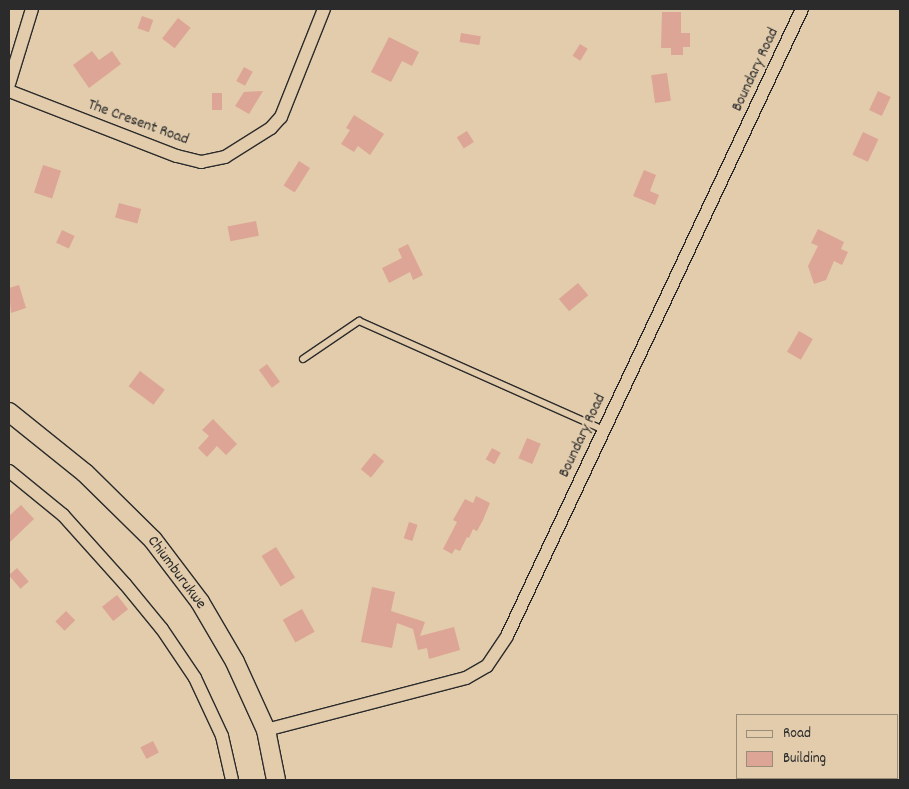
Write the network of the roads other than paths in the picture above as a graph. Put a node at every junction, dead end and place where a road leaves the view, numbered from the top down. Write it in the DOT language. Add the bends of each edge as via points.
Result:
graph roads {
  1 [pos="32,9"];
  2 [pos="324,9"];
  3 [pos="802,9"];
  4 [pos="9,84"];
  5 [pos="9,91"];
  6 [pos="303,359"];
  7 [pos="9,412"];
  8 [pos="604,430"];
  9 [pos="9,471"];
  10 [pos="266,730"];
  11 [pos="232,780"];
  12 [pos="276,780"];
  1 -- 4 [label="street"];
  2 -- 5 [label="street, The Cresent Road" via="281,116 263,134 224,157 201,162 176,156"];
  3 -- 8 [label="street, Boundary Road"];
  6 -- 8 [label="lane" via="359,320"];
  7 -- 10 [label="street, Chiumburukwe" via="85,473 153,540 205,611 235,662"];
  8 -- 10 [label="street, Boundary Road" via="507,636 487,666 466,678"];
  9 -- 11 [label="street" via="63,515 162,629 195,678 222,736"];
  10 -- 12 [label="street, Chiumburukwe"];
}
